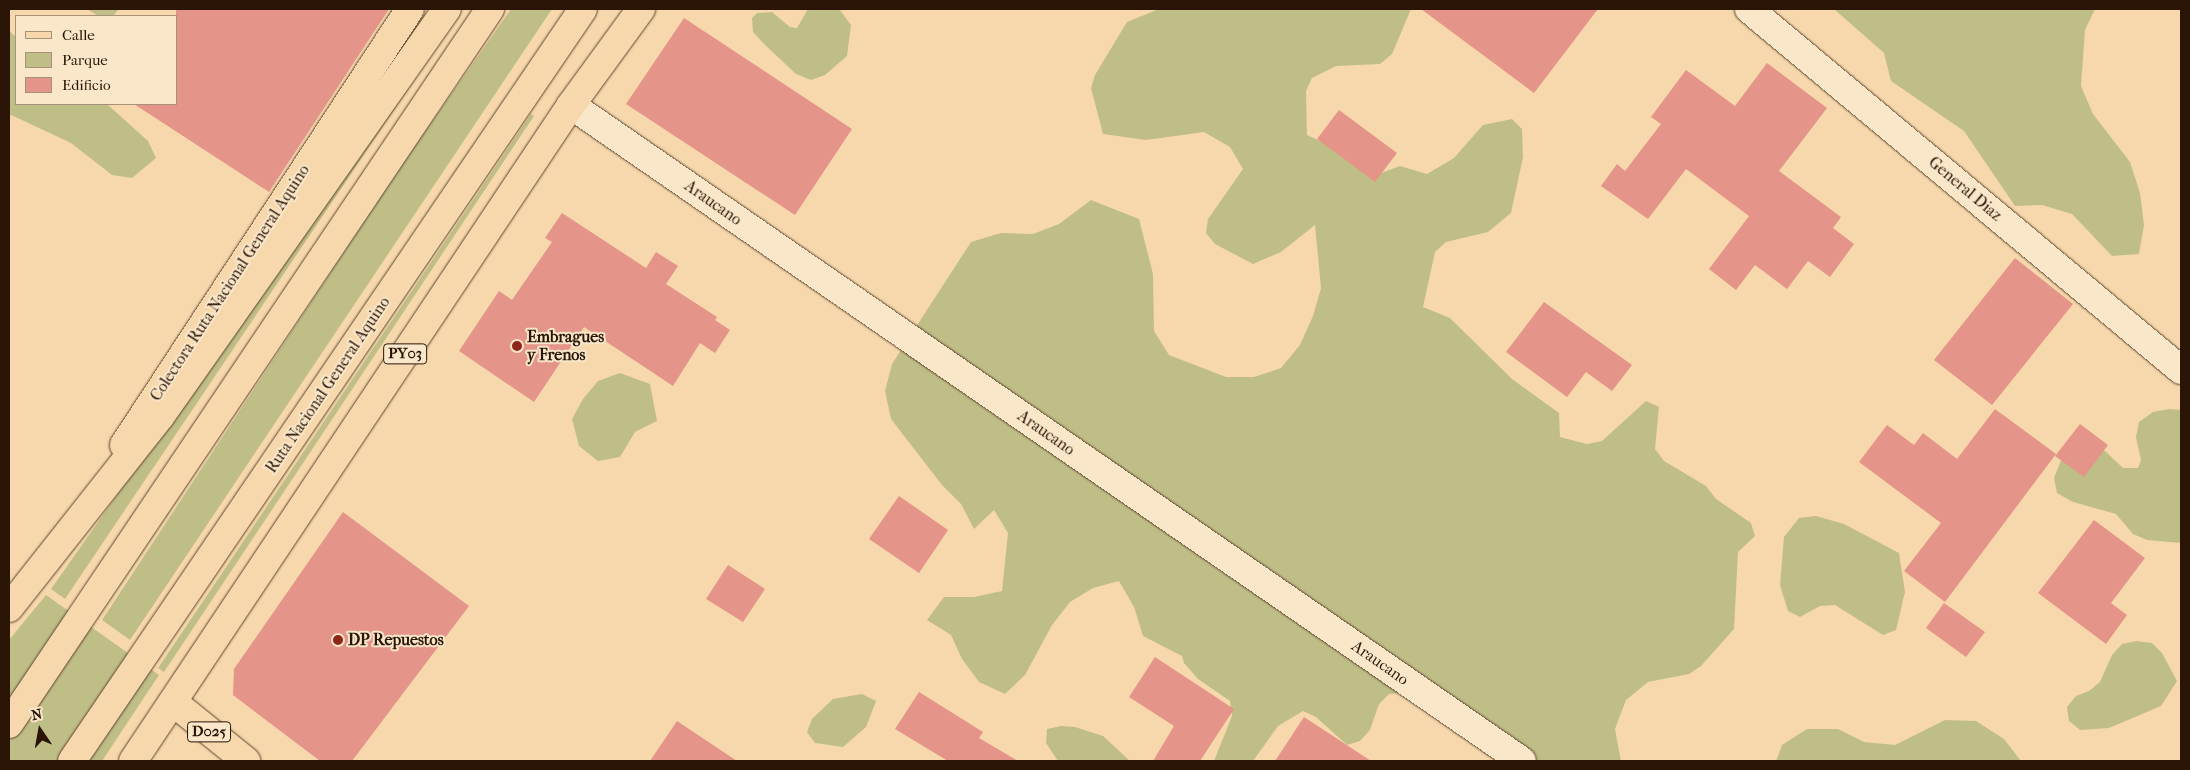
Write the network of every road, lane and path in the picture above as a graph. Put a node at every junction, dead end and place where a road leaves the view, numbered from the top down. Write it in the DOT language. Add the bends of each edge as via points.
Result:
graph roads {
  1 [pos="410,9"];
  2 [pos="447,9"];
  3 [pos="490,9"];
  4 [pos="583,9"];
  5 [pos="641,9"];
  6 [pos="1749,9"];
  7 [pos="570,105"];
  8 [pos="2181,370"];
  9 [pos="49,556"];
  10 [pos="9,608"];
  11 [pos="173,702"];
  12 [pos="9,724"];
  13 [pos="72,761"];
  14 [pos="133,761"];
  15 [pos="246,761"];
  16 [pos="1522,761"];
  1 -- 9 [label="main road, Colectora Ruta Nacional General Aquino"];
  2 -- 9 [label="main road" via="160,417"];
  3 -- 12 [label="main road"];
  4 -- 13 [label="main road, Ruta Nacional General Aquino / PY03"];
  5 -- 7 [label="main road, PY03"];
  6 -- 8 [label="street, General Diaz"];
  7 -- 11 [label="main road, PY03"];
  7 -- 16 [label="street, Araucano"];
  9 -- 10 [label="main road"];
  11 -- 14 [label="main road, PY03"];
  11 -- 15 [label="main road, D025"];
}
